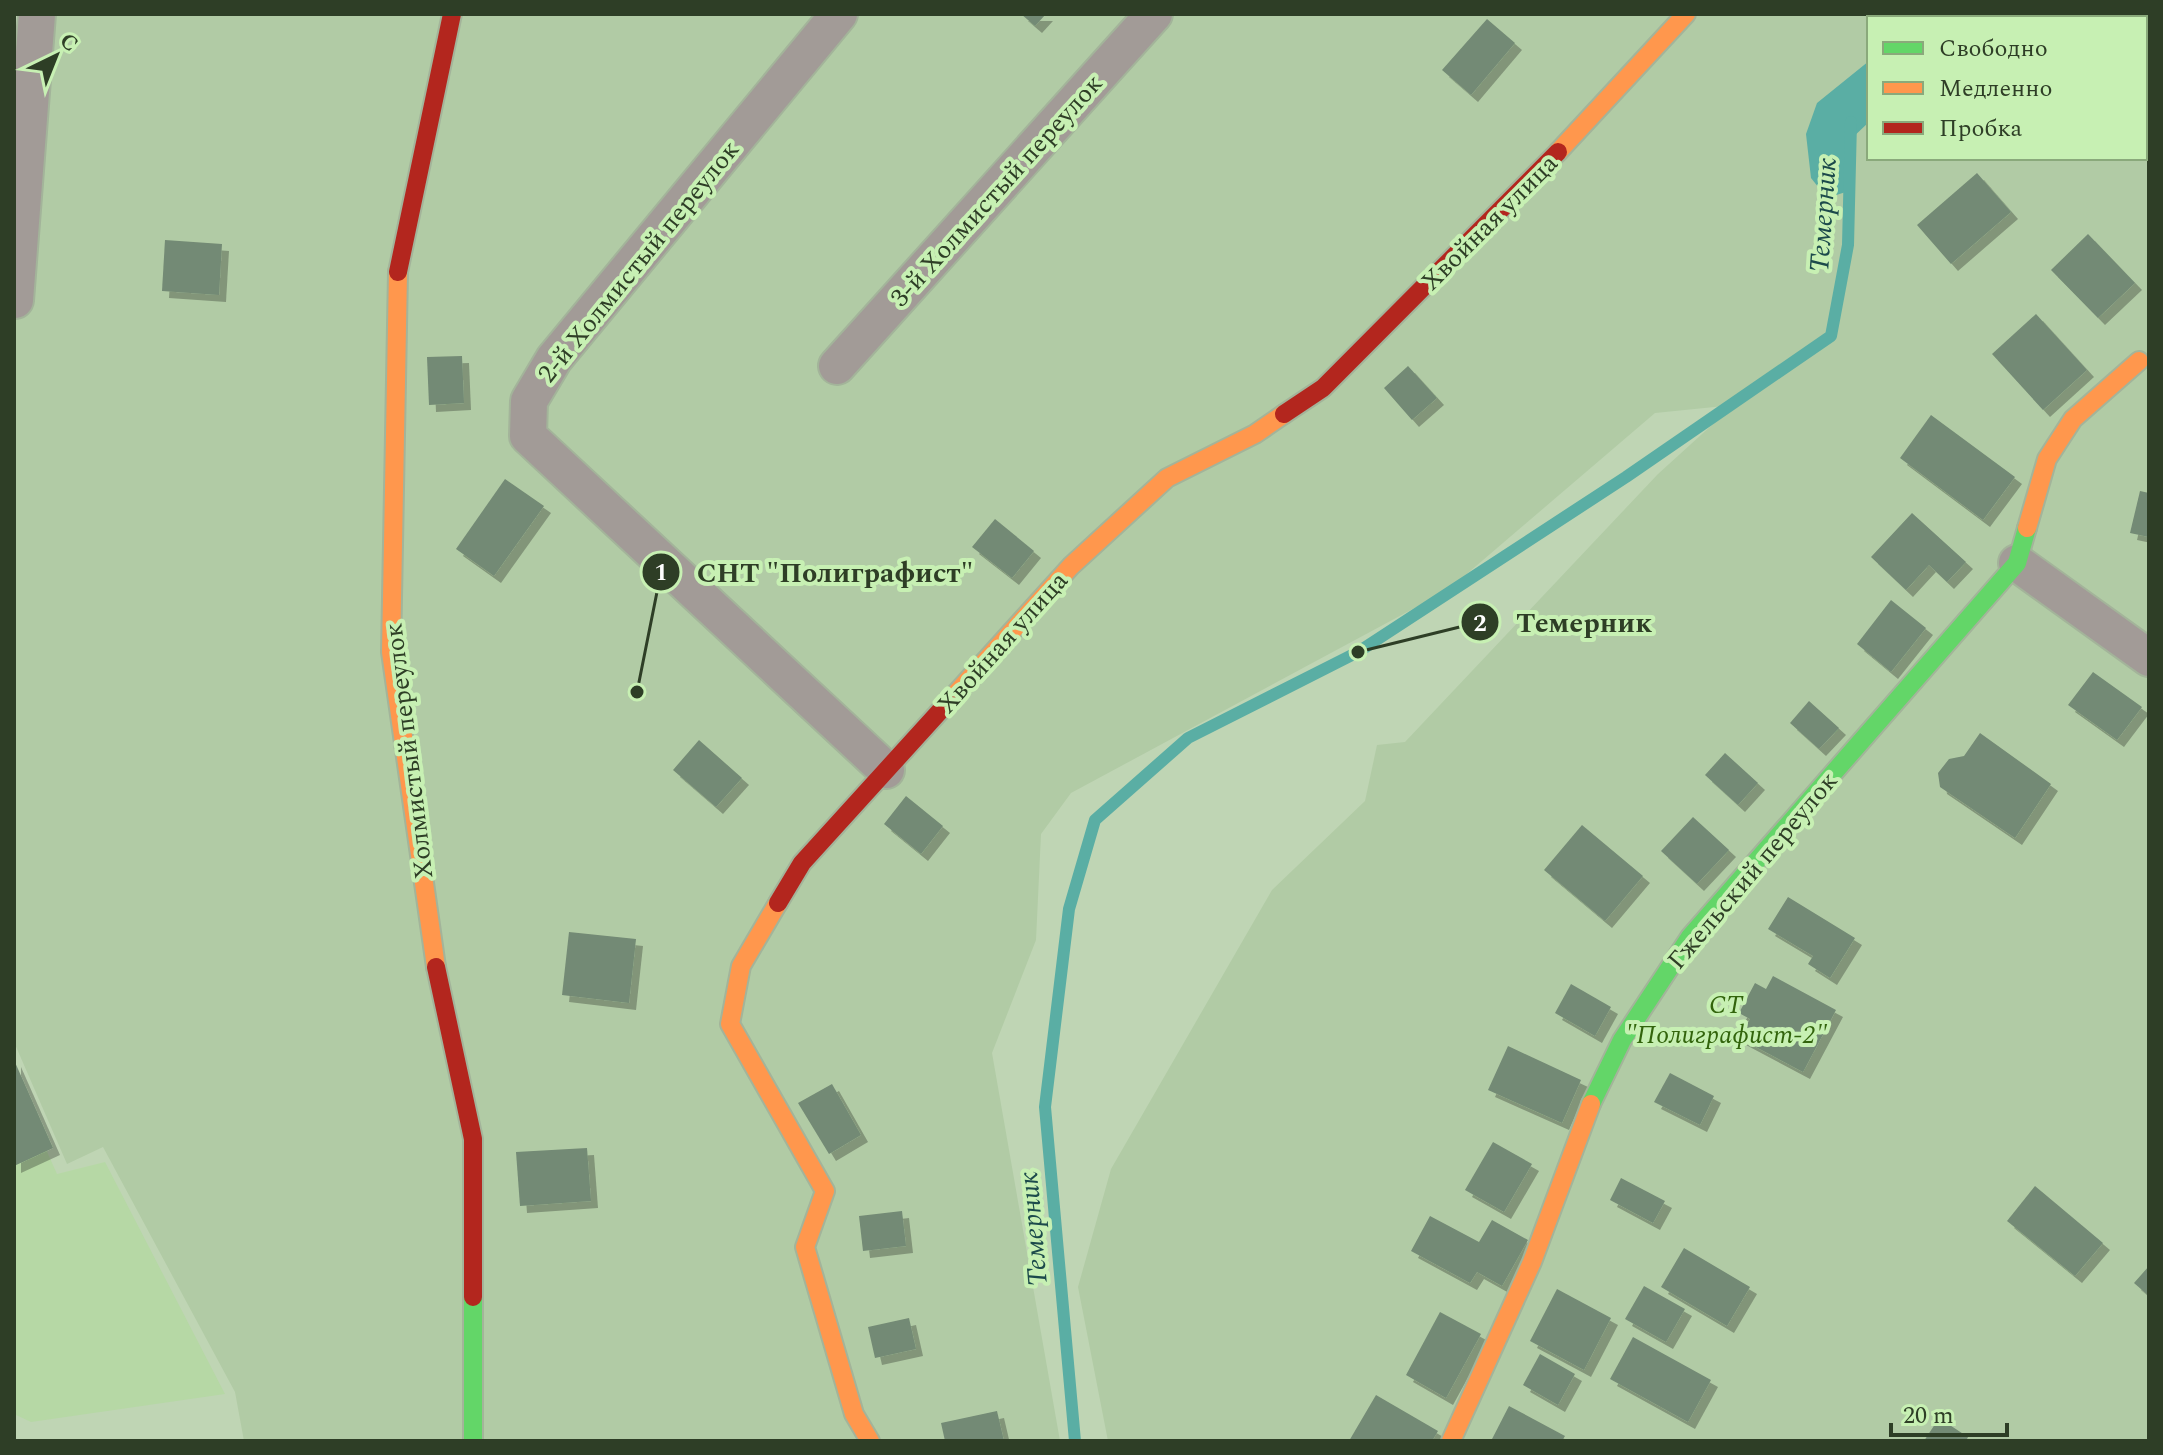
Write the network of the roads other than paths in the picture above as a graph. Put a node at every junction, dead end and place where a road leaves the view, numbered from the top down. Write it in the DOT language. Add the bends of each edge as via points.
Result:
graph roads {
  1 [pos="37,14"];
  2 [pos="452,14"];
  3 [pos="839,14"];
  4 [pos="1154,14"];
  5 [pos="1686,14"];
  6 [pos="15,300"];
  7 [pos="2139,361"];
  8 [pos="837,366"];
  9 [pos="2017,563"];
  10 [pos="2149,658"];
  11 [pos="886,770"];
  12 [pos="473,1441"];
  13 [pos="870,1441"];
  14 [pos="1451,1441"];
  1 -- 6 [label="street"];
  2 -- 12 [label="street, Холмистый переулок" via="398,267 391,652 431,942 473,1139"];
  3 -- 11 [label="street, 2-й Холмистый переулок" via="554,359 529,401 528,436"];
  4 -- 8 [label="street, 3-й Холмистый переулок"];
  5 -- 11 [label="street, Хвойная улица" via="1578,132 1323,388 1255,434 1167,478 1071,566"];
  7 -- 9 [label="street, Гжельский переулок" via="2073,419 2047,459"];
  9 -- 10 [label="street"];
  9 -- 14 [label="street, Гжельский переулок" via="1690,937 1622,1040 1584,1119 1532,1262"];
  11 -- 13 [label="street, Хвойная улица" via="802,863 741,966 730,1024 825,1191 805,1247 854,1414"];
}
